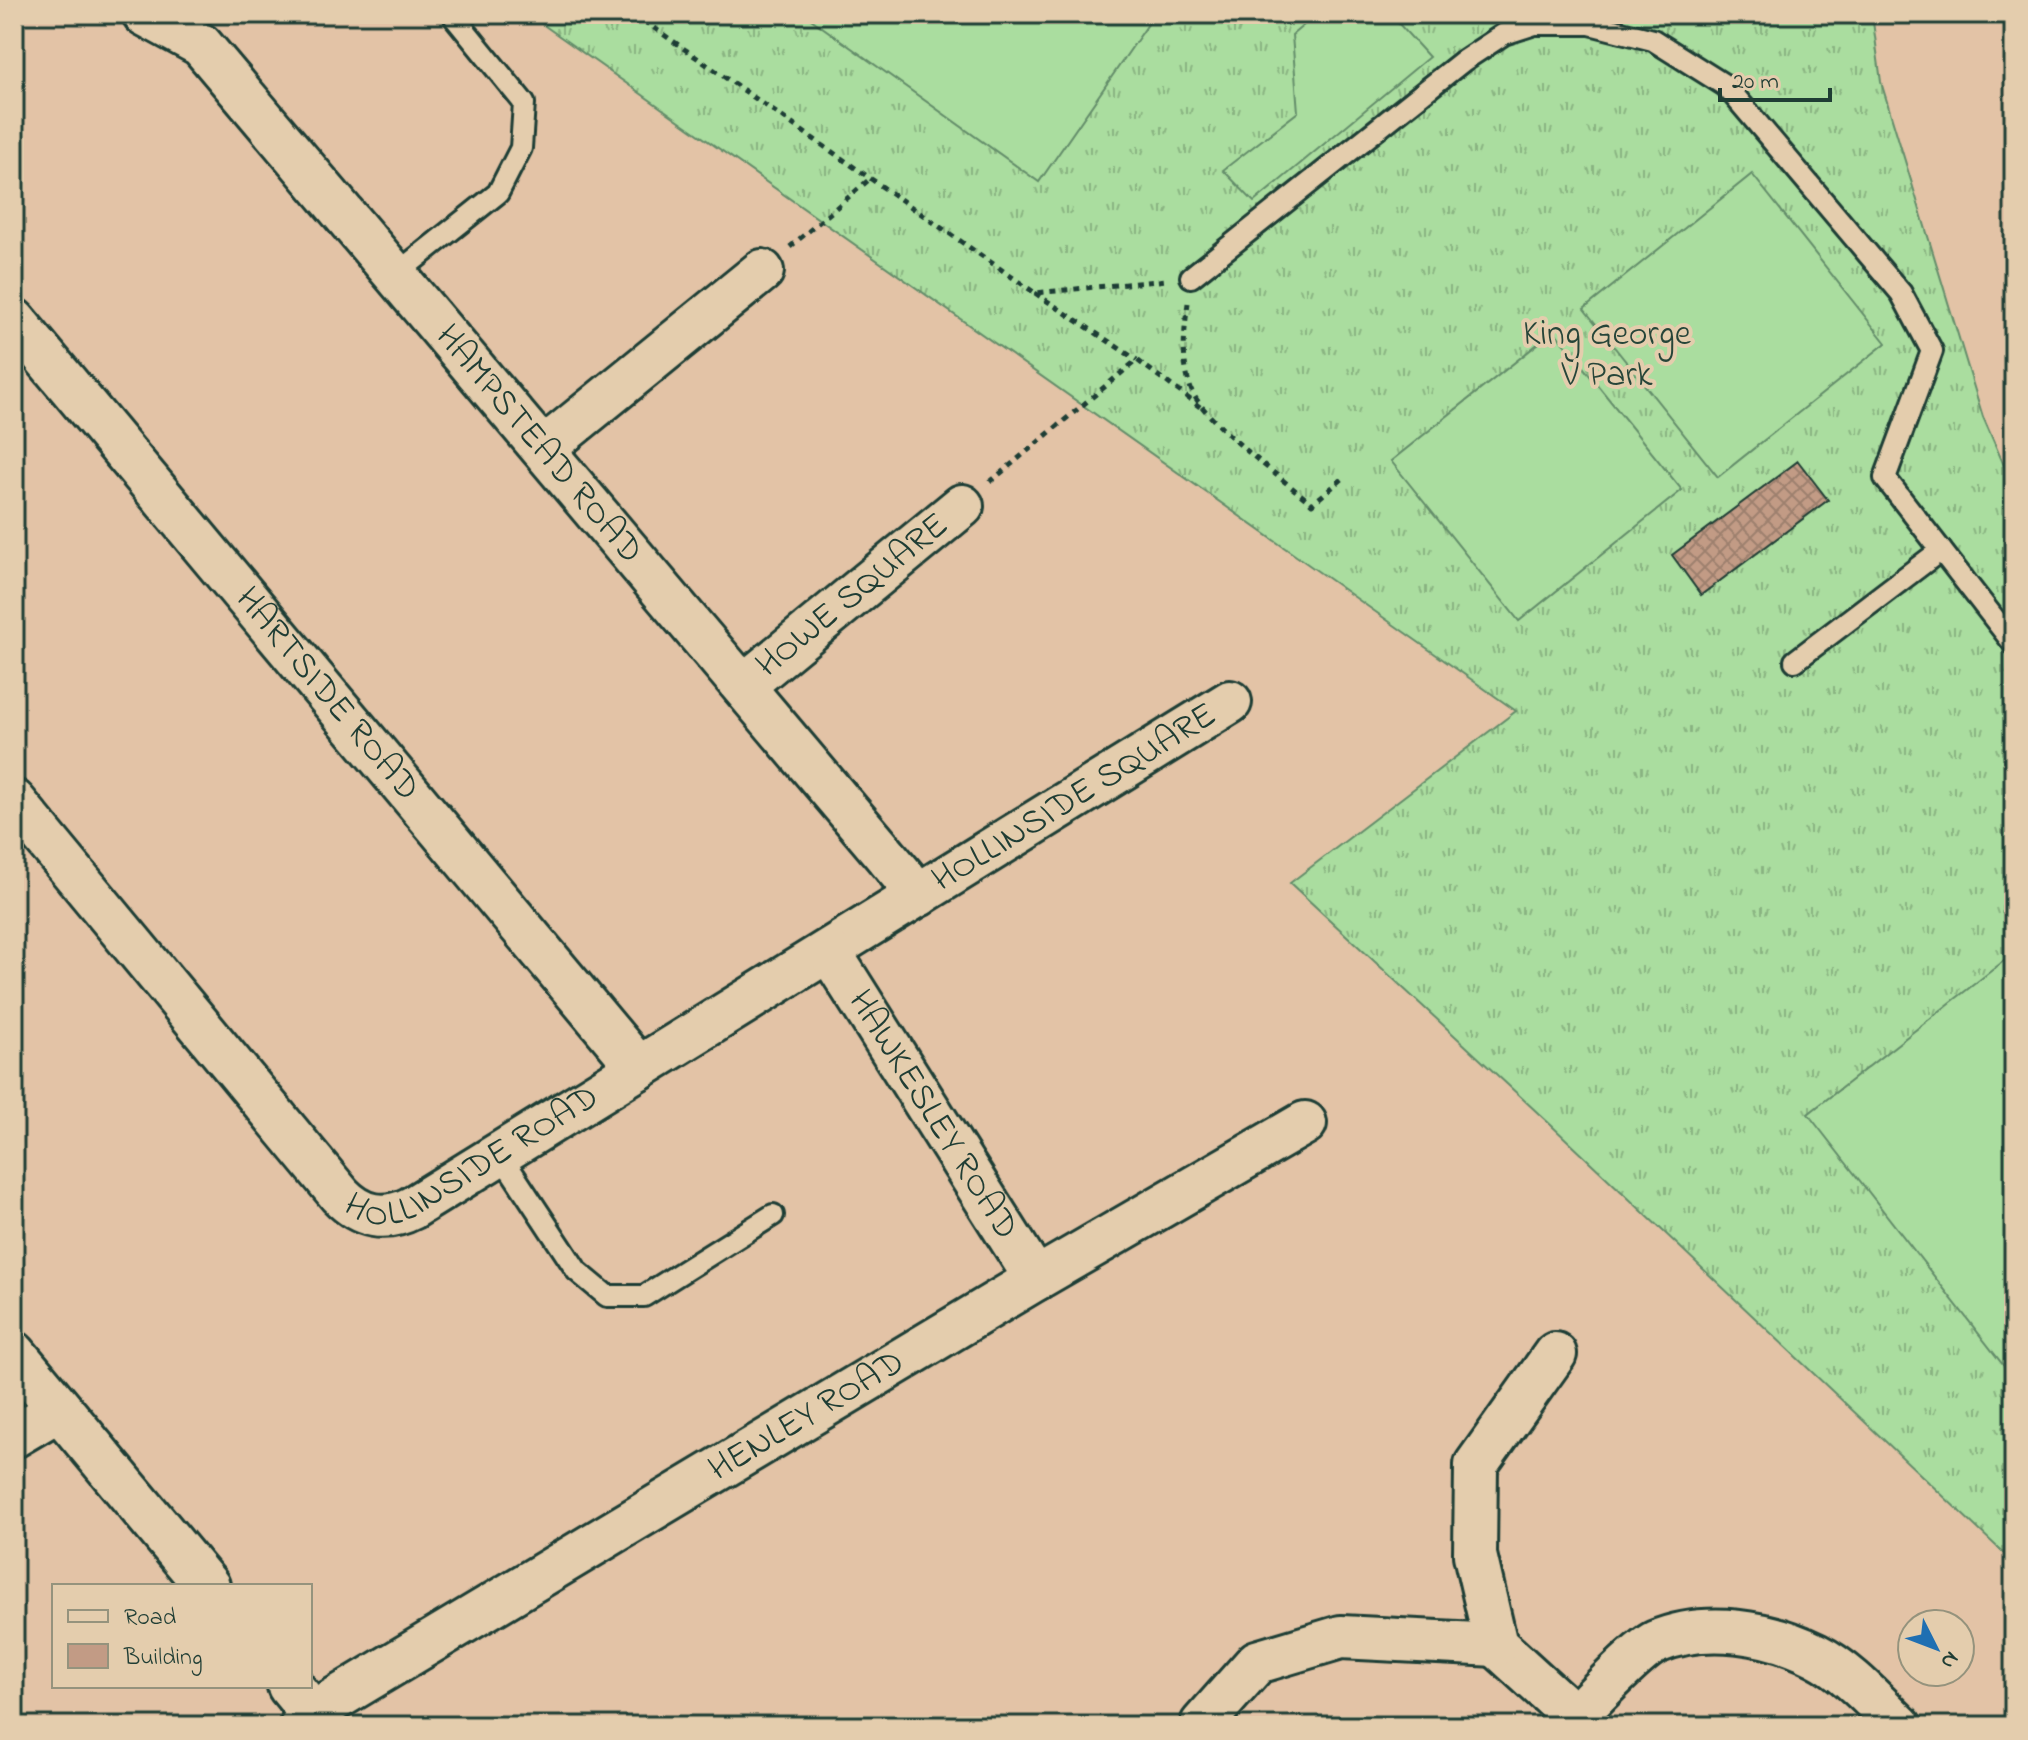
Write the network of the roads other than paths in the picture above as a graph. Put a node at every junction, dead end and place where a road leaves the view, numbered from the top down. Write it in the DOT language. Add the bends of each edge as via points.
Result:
graph roads {
  1 [pos="144,14"];
  2 [pos="458,14"];
  3 [pos="762,271"];
  4 [pos="395,275"];
  5 [pos="1191,277"];
  6 [pos="14,320"];
  7 [pos="543,449"];
  8 [pos="962,506"];
  9 [pos="1941,550"];
  10 [pos="2014,644"];
  11 [pos="1795,661"];
  12 [pos="743,686"];
  13 [pos="1230,702"];
  14 [pos="19,817"];
  15 [pos="919,895"];
  16 [pos="829,951"];
  17 [pos="639,1068"];
  18 [pos="1305,1123"];
  19 [pos="500,1154"];
  20 [pos="773,1215"];
  21 [pos="1036,1279"];
  22 [pos="14,1354"];
  23 [pos="1555,1354"];
  24 [pos="60,1409"];
  25 [pos="14,1436"];
  26 [pos="205,1584"];
  27 [pos="1496,1645"];
  28 [pos="306,1713"];
  29 [pos="1571,1722"];
  30 [pos="1202,1724"];
  31 [pos="1900,1726"];
  1 -- 4 [label="street, HAMPSTEAD ROAD" via="201,45"];
  2 -- 4 [label="lane" via="455,18 524,103 521,148 498,193"];
  3 -- 7 [label="street"];
  4 -- 7 [label="street, HAMPSTEAD ROAD"];
  5 -- 9 [label="lane" via="1504,34 1535,24 1590,24 1653,40 1726,86 1901,293 1932,351 1885,478"];
  6 -- 17 [label="street, HARTSIDE ROAD"];
  7 -- 12 [label="street, HAMPSTEAD ROAD"];
  8 -- 12 [label="street, HOWE SQUARE"];
  9 -- 10 [label="lane"];
  9 -- 11 [label="lane"];
  12 -- 15 [label="street, HAMPSTEAD ROAD"];
  13 -- 15 [label="street, HOLLINSIDE SQUARE"];
  14 -- 19 [label="street, HOLLINSIDE ROAD" via="349,1205 374,1216 401,1214"];
  15 -- 16 [label="street, HOLLINSIDE ROAD"];
  16 -- 17 [label="street, HOLLINSIDE ROAD"];
  16 -- 21 [label="street, HAWKESLEY ROAD"];
  17 -- 19 [label="street, HOLLINSIDE ROAD"];
  18 -- 21 [label="street, HENLEY ROAD"];
  19 -- 20 [label="lane" via="577,1271 607,1296 644,1296"];
  21 -- 28 [label="street, HENLEY ROAD"];
  22 -- 24 [label="main road"];
  23 -- 27 [label="street" via="1476,1465 1475,1555"];
  24 -- 25 [label="street"];
  24 -- 26 [label="main road"];
  27 -- 29 [label="street"];
  27 -- 30 [label="street" via="1341,1637 1257,1662"];
  29 -- 31 [label="street" via="1654,1643 1705,1629 1755,1635 1817,1655"];
}
